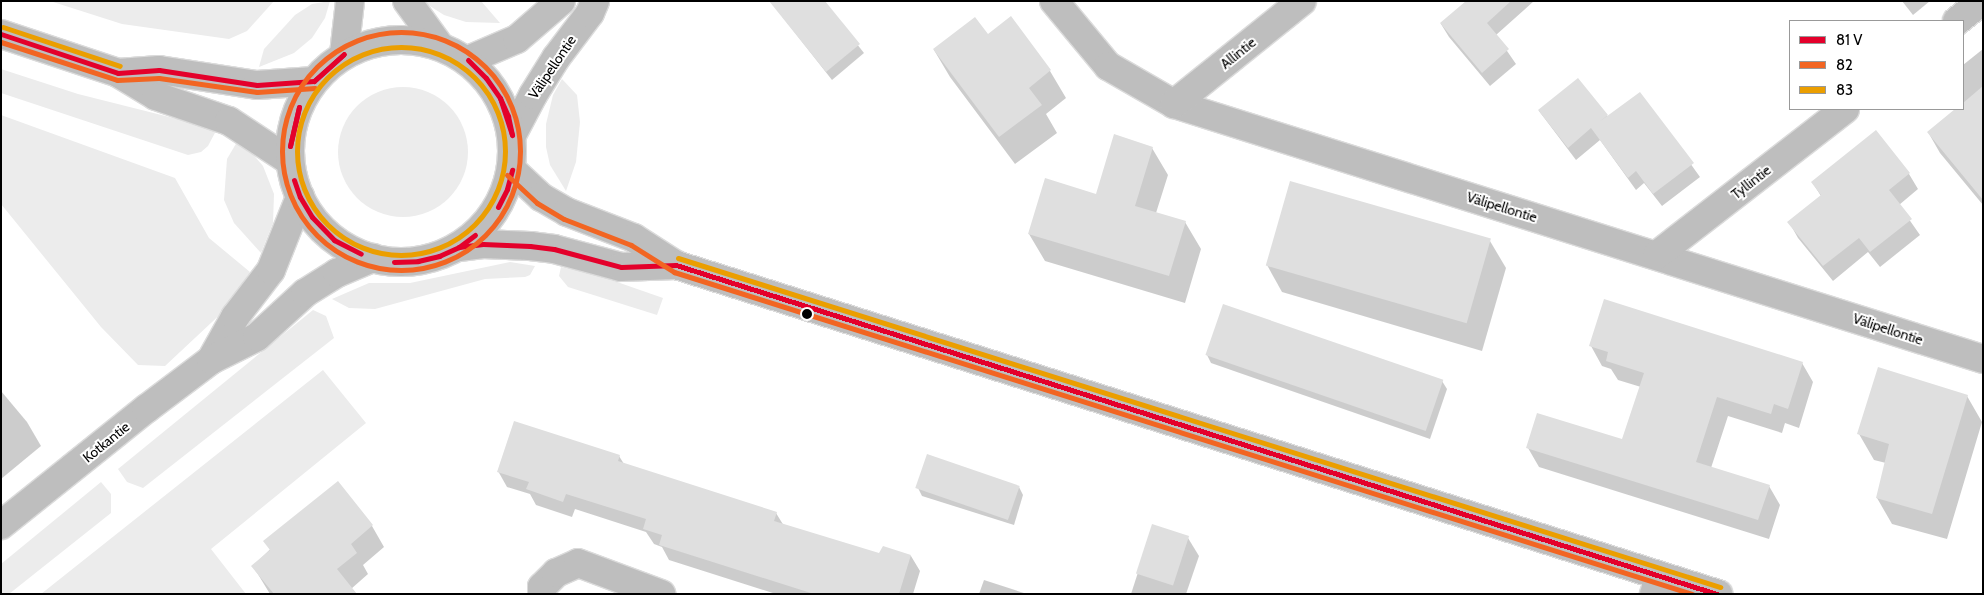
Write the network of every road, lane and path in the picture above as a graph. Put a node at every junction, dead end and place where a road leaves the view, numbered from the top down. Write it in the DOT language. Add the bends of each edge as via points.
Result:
graph roads {
  1 [pos="350,1"];
  2 [pos="407,1"];
  3 [pos="561,1"];
  4 [pos="595,1"];
  5 [pos="1054,1"];
  6 [pos="1302,1"];
  7 [pos="1982,1"];
  8 [pos="1958,20"];
  9 [pos="1,34"];
  10 [pos="439,45"];
  11 [pos="344,54"];
  12 [pos="468,60"];
  13 [pos="118,73"];
  14 [pos="314,81"];
  15 [pos="1174,104"];
  16 [pos="1843,110"];
  17 [pos="512,135"];
  18 [pos="290,161"];
  19 [pos="512,170"];
  20 [pos="300,198"];
  21 [pos="459,247"];
  22 [pos="1657,255"];
  23 [pos="373,258"];
  24 [pos="676,265"];
  25 [pos="1983,359"];
  26 [pos="211,360"];
  27 [pos="1,525"];
  28 [pos="1657,585"];
  29 [pos="542,594"];
  30 [pos="661,594"];
  31 [pos="1718,594"];
  1 -- 11 [label="main road"];
  2 -- 10 [label="main road"];
  3 -- 12 [label="main road" via="517,39"];
  4 -- 17 [label="main road, Välipellontie" via="590,14 532,94"];
  5 -- 15 [label="main road, Välipellontie" via="1108,66"];
  6 -- 15 [label="main road, Allintie"];
  7 -- 8 [label="main road"];
  9 -- 13 [label="main road"];
  10 -- 11 [label="main road" via="395,40 366,45"];
  10 -- 12 [label="main road"];
  11 -- 14 [label="main road"];
  12 -- 17 [label="main road" via="500,98"];
  13 -- 14 [label="main road" via="159,70 257,85"];
  13 -- 18 [label="main road" via="156,96 229,121"];
  14 -- 18 [label="main road" via="296,114"];
  15 -- 22 [label="main road, Välipellontie"];
  16 -- 22 [label="main road, Tyllintie"];
  17 -- 19 [label="main road"];
  18 -- 20 [label="main road"];
  19 -- 21 [label="main road" via="498,207 475,235"];
  19 -- 24 [label="main road" via="542,197 567,212 634,238"];
  20 -- 23 [label="main road" via="312,217 334,240"];
  20 -- 26 [label="main road, Kotkantie" via="271,270 235,317"];
  21 -- 23 [label="main road" via="418,261 394,262"];
  21 -- 24 [label="main road" via="483,244 530,246 621,267"];
  22 -- 25 [label="main road, Välipellontie"];
  23 -- 26 [label="main road, Kotkantie" via="337,273 313,288 257,337"];
  24 -- 28 [label="main road"];
  26 -- 27 [label="main road, Kotkantie"];
  28 -- 31 [label="main road"];
  29 -- 30 [label="main road" via="542,587 556,573 578,563"];
}
